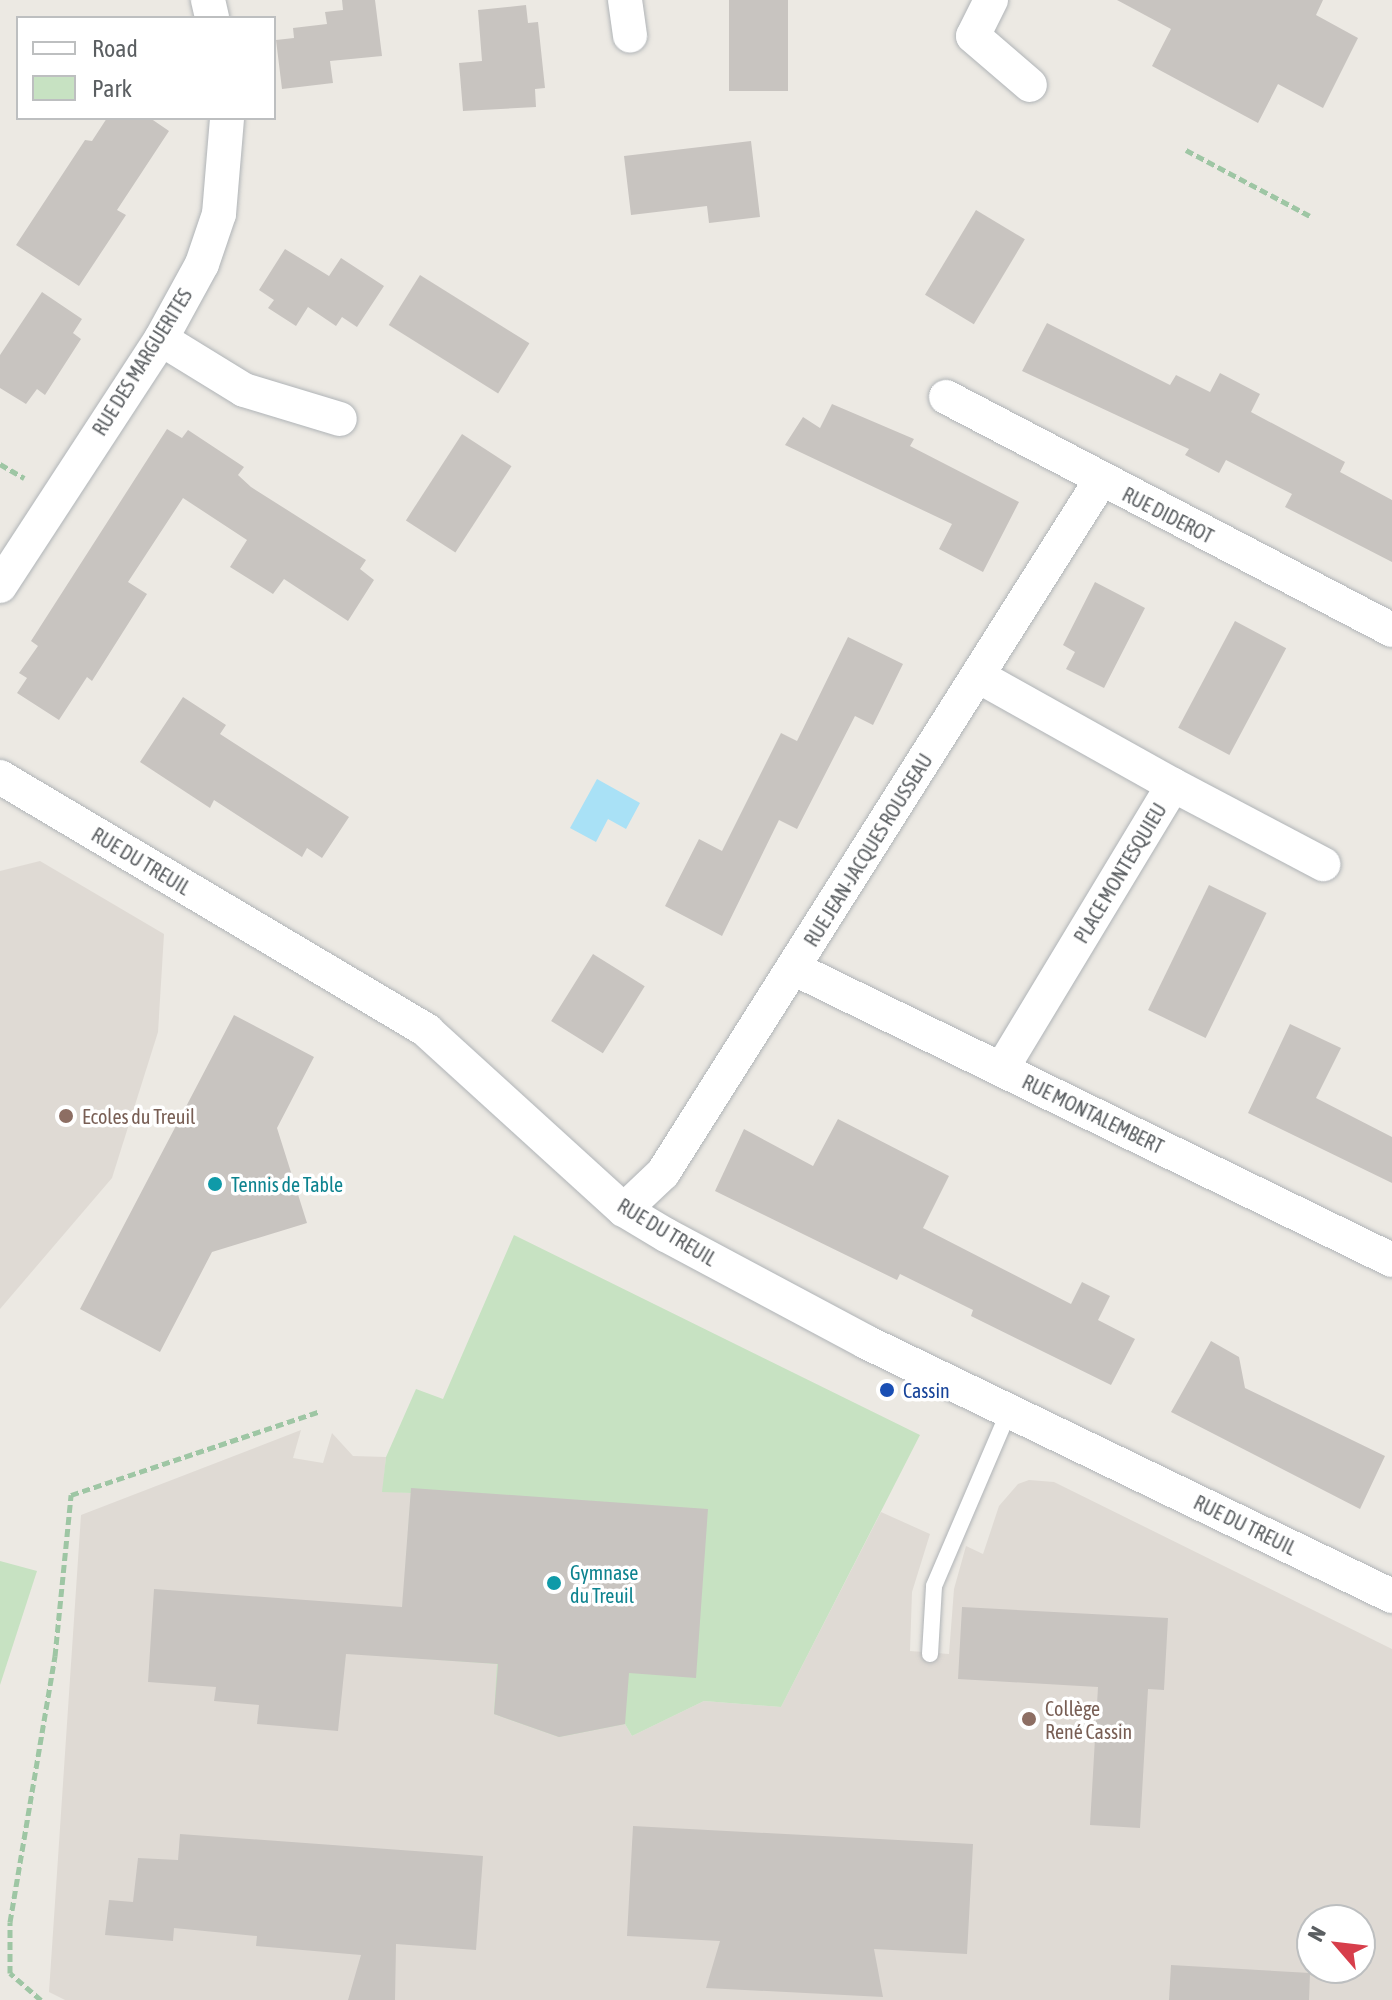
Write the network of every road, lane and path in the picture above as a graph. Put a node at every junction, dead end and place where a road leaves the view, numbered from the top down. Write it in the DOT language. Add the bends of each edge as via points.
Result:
graph roads {
  1 [pos="625,0"];
  2 [pos="991,0"];
  3 [pos="630,36"];
  4 [pos="1030,85"];
  5 [pos="227,120"];
  6 [pos="1186,150"];
  7 [pos="1310,216"];
  8 [pos="161,339"];
  9 [pos="946,397"];
  10 [pos="340,419"];
  11 [pos="1101,480"];
  12 [pos="0,586"];
  13 [pos="1392,630"];
  14 [pos="978,676"];
  15 [pos="0,777"];
  16 [pos="1173,785"];
  17 [pos="1323,864"];
  18 [pos="793,968"];
  19 [pos="1002,1069"];
  20 [pos="624,1210"];
  21 [pos="1392,1260"];
  22 [pos="320,1411"];
  23 [pos="1009,1411"];
  24 [pos="1392,1596"];
  25 [pos="930,1654"];
  26 [pos="41,2000"];
  1 -- 3 [label="street"];
  2 -- 4 [label="street" via="973,36"];
  5 -- 8 [label="street, RUE DES MARGUERITES" via="219,214 202,264"];
  6 -- 7 [label="path"];
  8 -- 10 [label="street" via="244,390"];
  8 -- 12 [label="street, RUE DES MARGUERITES"];
  9 -- 11 [label="street, RUE DIDEROT"];
  11 -- 13 [label="street, RUE DIDEROT"];
  11 -- 14 [label="street, RUE JEAN-JACQUES ROUSSEAU"];
  14 -- 16 [label="street, PLACE MONTESQUIEU"];
  14 -- 18 [label="street, RUE JEAN-JACQUES ROUSSEAU"];
  15 -- 20 [label="street, RUE DU TREUIL" via="427,1031"];
  16 -- 17 [label="street"];
  16 -- 19 [label="street, PLACE MONTESQUIEU"];
  18 -- 19 [label="street, RUE MONTALEMBERT"];
  18 -- 20 [label="street, RUE JEAN-JACQUES ROUSSEAU" via="663,1173"];
  19 -- 21 [label="street, RUE MONTALEMBERT"];
  20 -- 23 [label="street, RUE DU TREUIL" via="866,1342"];
  22 -- 26 [label="path" via="71,1495 55,1656 10,1922 10,1973"];
  23 -- 24 [label="street, RUE DU TREUIL"];
  23 -- 25 [label="lane" via="934,1586"];
}
